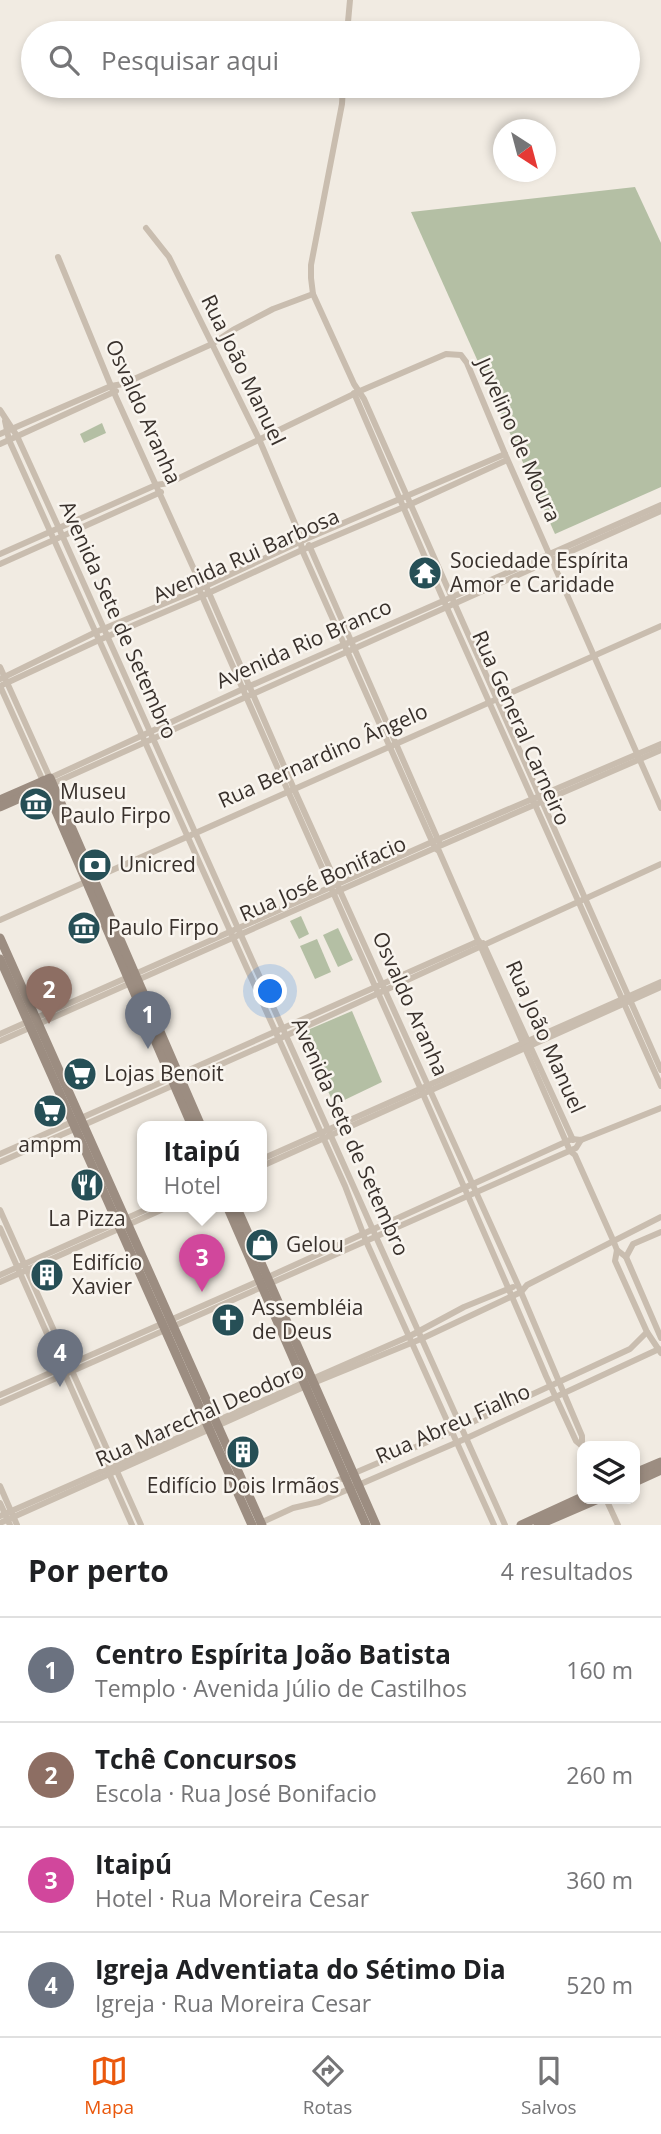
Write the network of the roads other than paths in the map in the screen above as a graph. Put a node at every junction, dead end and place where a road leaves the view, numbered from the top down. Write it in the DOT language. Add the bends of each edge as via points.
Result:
graph roads {
  1 [pos="349,0"];
  2 [pos="348,21"];
  3 [pos="343,98"];
  4 [pos="146,228"];
  5 [pos="58,257"];
  6 [pos="313,294"];
  7 [pos="212,344"];
  8 [pos="113,390"];
  9 [pos="357,393"];
  10 [pos="0,410"];
  11 [pos="39,417"];
  12 [pos="42,425"];
  13 [pos="6,431"];
  14 [pos="17,436"];
  15 [pos="259,439"];
  16 [pos="9,440"];
  17 [pos="0,444"];
  18 [pos="506,457"];
  19 [pos="169,483"];
  20 [pos="156,485"];
  21 [pos="160,493"];
  22 [pos="406,502"];
  23 [pos="661,505"];
  24 [pos="44,506"];
  25 [pos="661,511"];
  26 [pos="86,516"];
  27 [pos="355,519"];
  28 [pos="89,523"];
  29 [pos="358,526"];
  30 [pos="56,533"];
  31 [pos="299,533"];
  32 [pos="595,538"];
  33 [pos="306,539"];
  34 [pos="300,546"];
  35 [pos="310,546"];
  36 [pos="2,553"];
  37 [pos="428,553"];
  38 [pos="551,558"];
  39 [pos="8,560"];
  40 [pos="0,564"];
  41 [pos="495,578"];
  42 [pos="499,585"];
  43 [pos="204,591"];
  44 [pos="452,597"];
  45 [pos="444,600"];
  46 [pos="456,604"];
  47 [pos="332,606"];
  48 [pos="447,608"];
  49 [pos="127,619"];
  50 [pos="463,622"];
  51 [pos="399,625"];
  52 [pos="455,626"];
  53 [pos="661,626"];
  54 [pos="130,627"];
  55 [pos="99,631"];
  56 [pos="102,638"];
  57 [pos="473,645"];
  58 [pos="350,646"];
  59 [pos="465,648"];
  60 [pos="594,655"];
  61 [pos="0,667"];
  62 [pos="29,668"];
  63 [pos="299,669"];
  64 [pos="485,670"];
  65 [pos="477,674"];
  66 [pos="370,681"];
  67 [pos="2,682"];
  68 [pos="362,685"];
  69 [pos="246,688"];
  70 [pos="250,695"];
  71 [pos="497,699"];
  72 [pos="489,702"];
  73 [pos="183,721"];
  74 [pos="507,721"];
  75 [pos="499,723"];
  76 [pos="147,737"];
  77 [pos="397,743"];
  78 [pos="661,744"];
  79 [pos="388,747"];
  80 [pos="515,749"];
  81 [pos="661,750"];
  82 [pos="639,757"];
  83 [pos="48,783"];
  84 [pos="294,789"];
  85 [pos="286,792"];
  86 [pos="414,793"];
  87 [pos="0,800"];
  88 [pos="538,800"];
  89 [pos="0,807"];
  90 [pos="661,808"];
  91 [pos="195,831"];
  92 [pos="186,836"];
  93 [pos="437,845"];
  94 [pos="661,864"];
  95 [pos="89,881"];
  96 [pos="336,889"];
  97 [pos="582,900"];
  98 [pos="0,919"];
  99 [pos="234,933"];
  100 [pos="0,937"];
  101 [pos="481,942"];
  102 [pos="0,960"];
  103 [pos="132,978"];
  104 [pos="661,982"];
  105 [pos="661,987"];
  106 [pos="379,988"];
  107 [pos="627,1000"];
  108 [pos="33,1022"];
  109 [pos="282,1028"];
  110 [pos="274,1032"];
  111 [pos="0,1034"];
  112 [pos="285,1036"];
  113 [pos="277,1040"];
  114 [pos="0,1041"];
  115 [pos="526,1045"];
  116 [pos="206,1067"];
  117 [pos="658,1067"];
  118 [pos="177,1080"];
  119 [pos="661,1086"];
  120 [pos="425,1089"];
  121 [pos="661,1108"];
  122 [pos="190,1121"];
  123 [pos="198,1121"];
  124 [pos="78,1123"];
  125 [pos="327,1129"];
  126 [pos="320,1132"];
  127 [pos="331,1137"];
  128 [pos="323,1140"];
  129 [pos="569,1140"];
  130 [pos="581,1140"];
  131 [pos="27,1146"];
  132 [pos="574,1151"];
  133 [pos="0,1154"];
  134 [pos="267,1158"];
  135 [pos="272,1158"];
  136 [pos="0,1162"];
  137 [pos="267,1162"];
  138 [pos="516,1165"];
  139 [pos="519,1173"];
  140 [pos="348,1185"];
  141 [pos="468,1188"];
  142 [pos="475,1194"];
  143 [pos="467,1197"];
  144 [pos="0,1210"];
  145 [pos="146,1212"];
  146 [pos="230,1212"];
  147 [pos="238,1212"];
  148 [pos="661,1217"];
  149 [pos="396,1222"];
  150 [pos="123,1223"];
  151 [pos="0,1228"];
  152 [pos="374,1233"];
  153 [pos="661,1233"];
  154 [pos="365,1237"];
  155 [pos="613,1240"];
  156 [pos="497,1241"];
  157 [pos="10,1242"];
  158 [pos="489,1244"];
  159 [pos="617,1250"];
  160 [pos="626,1256"];
  161 [pos="22,1268"];
  162 [pos="0,1275"];
  163 [pos="0,1282"];
  164 [pos="264,1283"];
  165 [pos="396,1284"];
  166 [pos="388,1288"];
  167 [pos="520,1288"];
  168 [pos="511,1292"];
  169 [pos="464,1307"];
  170 [pos="467,1315"];
  171 [pos="167,1324"];
  172 [pos="647,1332"];
  173 [pos="419,1335"];
  174 [pos="661,1338"];
  175 [pos="411,1339"];
  176 [pos="660,1350"];
  177 [pos="550,1359"];
  178 [pos="431,1362"];
  179 [pos="541,1363"];
  180 [pos="424,1365"];
  181 [pos="67,1370"];
  182 [pos="309,1382"];
  183 [pos="561,1388"];
  184 [pos="553,1391"];
  185 [pos="14,1392"];
  186 [pos="0,1395"];
  187 [pos="0,1403"];
  188 [pos="452,1406"];
  189 [pos="444,1410"];
  190 [pos="212,1425"];
  191 [pos="461,1427"];
  192 [pos="453,1431"];
  193 [pos="467,1438"];
  194 [pos="458,1441"];
  195 [pos="582,1441"];
  196 [pos="103,1442"];
  197 [pos="577,1442"];
  198 [pos="96,1444"];
  199 [pos="477,1462"];
  200 [pos="469,1466"];
  201 [pos="657,1468"];
  202 [pos="112,1471"];
  203 [pos="349,1476"];
  204 [pos="640,1479"];
  205 [pos="0,1486"];
  206 [pos="354,1487"];
  207 [pos="317,1489"];
  208 [pos="124,1497"];
  209 [pos="577,1500"];
  210 [pos="0,1503"];
  211 [pos="583,1504"];
  212 [pos="608,1504"];
  213 [pos="498,1510"];
  214 [pos="559,1512"];
  215 [pos="489,1513"];
  216 [pos="6,1517"];
  217 [pos="258,1524"];
  218 [pos="17,1525"];
  219 [pos="132,1525"];
  220 [pos="141,1525"];
  221 [pos="366,1525"];
  222 [pos="376,1525"];
  223 [pos="494,1525"];
  224 [pos="505,1525"];
  225 [pos="521,1525"];
  226 [pos="538,1525"];
  227 [pos="618,1525"];
  1 -- 2 [label="street"];
  3 -- 6 [label="street" via="311,265"];
  4 -- 7 [label="street, Rua João Manuel" via="169,257"];
  5 -- 8 [label="street, Osvaldo Aranha"];
  6 -- 7 [label="street" via="273,309"];
  6 -- 9 [label="street, Rua General Carneiro"];
  7 -- 8 [label="street"];
  7 -- 15 [label="street, Rua João Manuel"];
  8 -- 11 [label="street"];
  8 -- 12 [label="street"];
  8 -- 20 [label="street, Osvaldo Aranha"];
  9 -- 15 [label="street"];
  9 -- 18 [label="street, Juvelino de Moura" via="446,354 461,355"];
  9 -- 22 [label="street, Rua General Carneiro"];
  10 -- 13 [label="street, Avenida Sete de Setembro"];
  11 -- 12 [label="street"];
  11 -- 13 [label="street"];
  12 -- 14 [label="street"];
  13 -- 14 [label="street, Avenida Sete de Setembro"];
  13 -- 16 [label="street, Avenida Sete de Setembro"];
  14 -- 16 [label="street"];
  14 -- 24 [label="street, Avenida Sete de Setembro"];
  15 -- 19 [label="street"];
  15 -- 31 [label="street, Rua João Manuel"];
  16 -- 17 [label="street"];
  16 -- 24 [label="street, Avenida Sete de Setembro"];
  18 -- 22 [label="street, Avenida Rui Barbosa"];
  18 -- 38 [label="street, Juvelino de Moura"];
  19 -- 20 [label="street"];
  19 -- 21 [label="street"];
  20 -- 21 [label="street, Osvaldo Aranha"];
  20 -- 26 [label="street"];
  21 -- 28 [label="street"];
  21 -- 43 [label="street, Osvaldo Aranha"];
  22 -- 27 [label="street, Avenida Rui Barbosa"];
  22 -- 29 [label="street, Avenida Rui Barbosa"];
  22 -- 37 [label="street, Rua General Carneiro"];
  23 -- 32 [label="street, Avenida Rio Branco"];
  24 -- 30 [label="street, Avenida Sete de Setembro"];
  25 -- 32 [label="street, Avenida Rio Branco"];
  26 -- 28 [label="street"];
  26 -- 30 [label="street"];
  27 -- 29 [label="street"];
  27 -- 33 [label="street, Avenida Rui Barbosa"];
  28 -- 30 [label="street"];
  29 -- 35 [label="street, Avenida Rui Barbosa"];
  30 -- 36 [label="street"];
  30 -- 39 [label="street"];
  30 -- 55 [label="street, Avenida Sete de Setembro"];
  31 -- 33 [label="street, Rua João Manuel"];
  31 -- 34 [label="street, Rua João Manuel"];
  32 -- 38 [label="street, Avenida Rio Branco"];
  33 -- 34 [label="street, Avenida Rui Barbosa"];
  33 -- 35 [label="street, Rua João Manuel"];
  34 -- 35 [label="street, Avenida Rui Barbosa"];
  34 -- 43 [label="street, Avenida Rui Barbosa"];
  34 -- 47 [label="street, Rua João Manuel"];
  35 -- 47 [label="street, Rua João Manuel"];
  36 -- 39 [label="street"];
  37 -- 44 [label="street, Rua General Carneiro"];
  37 -- 45 [label="street, Rua General Carneiro"];
  38 -- 41 [label="street, Avenida Rio Branco"];
  38 -- 42 [label="street, Avenida Rio Branco"];
  38 -- 60 [label="street, Juvelino de Moura"];
  39 -- 40 [label="street"];
  41 -- 42 [label="street"];
  41 -- 44 [label="street, Avenida Rio Branco"];
  42 -- 46 [label="street, Avenida Rio Branco"];
  43 -- 49 [label="street, Avenida Rui Barbosa"];
  43 -- 54 [label="street, Avenida Rui Barbosa"];
  43 -- 69 [label="street, Osvaldo Aranha"];
  44 -- 45 [label="street, Avenida Rio Branco"];
  44 -- 46 [label="street, Rua General Carneiro"];
  45 -- 48 [label="street, Rua General Carneiro"];
  45 -- 51 [label="street, Avenida Rio Branco"];
  46 -- 48 [label="street, Avenida Rio Branco"];
  46 -- 50 [label="street, Rua General Carneiro"];
  47 -- 58 [label="street, Rua João Manuel"];
  48 -- 51 [label="street, Avenida Rio Branco"];
  48 -- 52 [label="street, Rua General Carneiro"];
  49 -- 54 [label="street"];
  49 -- 55 [label="street, Avenida Rui Barbosa"];
  50 -- 52 [label="street"];
  50 -- 57 [label="street, Rua General Carneiro"];
  51 -- 58 [label="street, Avenida Rio Branco"];
  52 -- 59 [label="street, Rua General Carneiro"];
  53 -- 60 [label="street, Rua Bernardino Ângelo"];
  54 -- 56 [label="street, Avenida Rui Barbosa"];
  55 -- 56 [label="street, Avenida Sete de Setembro"];
  55 -- 62 [label="street, Avenida Rui Barbosa"];
  56 -- 62 [label="street, Avenida Rui Barbosa"];
  56 -- 76 [label="street, Avenida Sete de Setembro"];
  57 -- 59 [label="street"];
  57 -- 64 [label="street, Rua General Carneiro"];
  58 -- 63 [label="street, Avenida Rio Branco"];
  58 -- 66 [label="street, Rua João Manuel"];
  58 -- 68 [label="street, Rua João Manuel"];
  59 -- 65 [label="street, Rua General Carneiro"];
  60 -- 71 [label="street, Rua Bernardino Ângelo"];
  60 -- 82 [label="street, Juvelino de Moura"];
  61 -- 67 [label="street"];
  62 -- 67 [label="street, Avenida Rui Barbosa"];
  63 -- 69 [label="street, Avenida Rio Branco"];
  63 -- 70 [label="street, Avenida Rio Branco"];
  64 -- 65 [label="street"];
  64 -- 71 [label="street, Rua General Carneiro"];
  65 -- 72 [label="street, Rua General Carneiro"];
  66 -- 68 [label="street"];
  66 -- 77 [label="street, Rua João Manuel"];
  67 -- 83 [label="street"];
  68 -- 79 [label="street, Rua João Manuel"];
  69 -- 70 [label="street, Osvaldo Aranha"];
  69 -- 73 [label="street, Avenida Rio Branco"];
  70 -- 73 [label="street, Avenida Rio Branco"];
  70 -- 84 [label="street, Osvaldo Aranha"];
  70 -- 85 [label="street, Osvaldo Aranha"];
  71 -- 72 [label="street, Rua Bernardino Ângelo"];
  71 -- 74 [label="street, Rua General Carneiro"];
  72 -- 75 [label="street, Rua General Carneiro"];
  72 -- 77 [label="street, Rua Bernardino Ângelo"];
  73 -- 76 [label="street, Avenida Rio Branco"];
  74 -- 75 [label="street"];
  74 -- 80 [label="street, Rua General Carneiro"];
  75 -- 80 [label="street, Rua General Carneiro"];
  76 -- 83 [label="street, Avenida Rio Branco"];
  76 -- 91 [label="street, Avenida Sete de Setembro"];
  76 -- 92 [label="street, Avenida Sete de Setembro"];
  77 -- 79 [label="street, Rua Bernardino Ângelo"];
  77 -- 86 [label="street, Rua João Manuel"];
  78 -- 82 [label="street, Rua José Bonifacio"];
  79 -- 84 [label="street, Rua Bernardino Ângelo"];
  79 -- 86 [label="street, Rua João Manuel"];
  80 -- 88 [label="street, Rua General Carneiro"];
  81 -- 82 [label="street, Rua José Bonifacio"];
  82 -- 88 [label="street, Rua José Bonifacio"];
  82 -- 90 [label="street, Juvelino de Moura"];
  83 -- 87 [label="street, Avenida Rio Branco"];
  83 -- 89 [label="street, Avenida Rio Branco"];
  83 -- 95 [label="street"];
  84 -- 85 [label="street, Rua Bernardino Ângelo"];
  84 -- 96 [label="street, Osvaldo Aranha"];
  85 -- 91 [label="street, Rua Bernardino Ângelo"];
  85 -- 96 [label="street, Osvaldo Aranha"];
  86 -- 93 [label="street, Rua João Manuel"];
  88 -- 93 [label="street, Rua José Bonifacio"];
  88 -- 97 [label="street, Rua General Carneiro"];
  91 -- 92 [label="street, Rua Bernardino Ângelo"];
  91 -- 99 [label="street, Avenida Sete de Setembro"];
  92 -- 95 [label="street, Rua Bernardino Ângelo"];
  92 -- 99 [label="street, Avenida Sete de Setembro"];
  93 -- 96 [label="street, Rua José Bonifacio"];
  93 -- 101 [label="street, Rua João Manuel"];
  94 -- 97 [label="street"];
  95 -- 98 [label="street, Rua Bernardino Ângelo"];
  95 -- 103 [label="street"];
  96 -- 99 [label="street, Rua José Bonifacio"];
  96 -- 106 [label="street, Osvaldo Aranha"];
  97 -- 101 [label="street"];
  97 -- 107 [label="street, Rua General Carneiro"];
  99 -- 103 [label="street, Rua José Bonifacio"];
  99 -- 109 [label="street, Avenida Sete de Setembro"];
  99 -- 110 [label="street, Avenida Sete de Setembro"];
  100 -- 108 [label="street"];
  101 -- 106 [label="street"];
  101 -- 115 [label="street, Rua João Manuel"];
  102 -- 108 [label="street"];
  103 -- 108 [label="street, Rua José Bonifacio"];
  103 -- 118 [label="street"];
  104 -- 107 [label="street"];
  105 -- 107 [label="street"];
  106 -- 109 [label="street"];
  106 -- 112 [label="street"];
  106 -- 120 [label="street, Osvaldo Aranha"];
  107 -- 115 [label="street"];
  107 -- 117 [label="street, Rua General Carneiro"];
  108 -- 111 [label="street, Rua José Bonifacio"];
  108 -- 114 [label="street, Rua José Bonifacio"];
  108 -- 124 [label="street"];
  109 -- 110 [label="street"];
  109 -- 112 [label="street, Avenida Sete de Setembro"];
  110 -- 113 [label="street, Avenida Sete de Setembro"];
  110 -- 116 [label="street"];
  112 -- 113 [label="street"];
  112 -- 125 [label="street, Avenida Sete de Setembro"];
  113 -- 116 [label="street"];
  113 -- 126 [label="street, Avenida Sete de Setembro"];
  115 -- 120 [label="street"];
  115 -- 129 [label="street, Rua João Manuel"];
  116 -- 118 [label="street"];
  117 -- 119 [label="street, Rua General Carneiro"];
  118 -- 122 [label="street"];
  118 -- 123 [label="street"];
  118 -- 124 [label="street"];
  120 -- 125 [label="street"];
  120 -- 127 [label="street"];
  120 -- 141 [label="street, Osvaldo Aranha"];
  121 -- 130 [label="street"];
  124 -- 131 [label="street"];
  124 -- 150 [label="street"];
  125 -- 126 [label="street"];
  125 -- 127 [label="street, Avenida Sete de Setembro"];
  126 -- 128 [label="street, Avenida Sete de Setembro"];
  126 -- 135 [label="street"];
  127 -- 128 [label="street"];
  127 -- 140 [label="street, Avenida Sete de Setembro"];
  128 -- 135 [label="street"];
  128 -- 140 [label="street, Avenida Sete de Setembro"];
  129 -- 130 [label="street"];
  129 -- 132 [label="street, Rua João Manuel"];
  129 -- 138 [label="street"];
  130 -- 132 [label="street"];
  131 -- 133 [label="street"];
  131 -- 136 [label="street"];
  132 -- 139 [label="street"];
  132 -- 155 [label="street, Rua João Manuel"];
  134 -- 135 [label="street"];
  135 -- 137 [label="street"];
  138 -- 139 [label="street"];
  138 -- 141 [label="street"];
  139 -- 142 [label="street"];
  140 -- 152 [label="street, Avenida Sete de Setembro"];
  140 -- 154 [label="street, Avenida Sete de Setembro"];
  141 -- 142 [label="street, Osvaldo Aranha"];
  141 -- 143 [label="street, Osvaldo Aranha"];
  141 -- 149 [label="street"];
  142 -- 143 [label="street"];
  142 -- 156 [label="street, Osvaldo Aranha"];
  143 -- 149 [label="street"];
  143 -- 158 [label="street, Osvaldo Aranha"];
  144 -- 157 [label="street"];
  145 -- 150 [label="street"];
  146 -- 164 [label="street"];
  147 -- 164 [label="street"];
  148 -- 155 [label="street, Rua Marechal Deodoro"];
  149 -- 152 [label="street"];
  150 -- 161 [label="street"];
  150 -- 171 [label="street"];
  151 -- 157 [label="street"];
  152 -- 154 [label="street"];
  152 -- 165 [label="street, Avenida Sete de Setembro"];
  153 -- 160 [label="street" via="633,1244"];
  154 -- 164 [label="street"];
  154 -- 166 [label="street, Avenida Sete de Setembro"];
  155 -- 159 [label="street, Rua João Manuel"];
  155 -- 167 [label="street, Rua Marechal Deodoro"];
  156 -- 158 [label="street"];
  156 -- 167 [label="street, Osvaldo Aranha"];
  157 -- 161 [label="street"];
  158 -- 168 [label="street, Osvaldo Aranha"];
  159 -- 160 [label="street"];
  159 -- 172 [label="street, Rua João Manuel" via="615,1261"];
  160 -- 174 [label="street"];
  161 -- 162 [label="street"];
  161 -- 163 [label="street"];
  161 -- 181 [label="street"];
  164 -- 171 [label="street"];
  164 -- 182 [label="street"];
  165 -- 166 [label="street"];
  165 -- 173 [label="street, Avenida Sete de Setembro"];
  166 -- 175 [label="street, Avenida Sete de Setembro"];
  167 -- 168 [label="street, Rua Marechal Deodoro"];
  167 -- 177 [label="street, Osvaldo Aranha"];
  168 -- 169 [label="street, Rua Marechal Deodoro"];
  168 -- 170 [label="street, Rua Marechal Deodoro"];
  168 -- 179 [label="street, Osvaldo Aranha"];
  169 -- 170 [label="street"];
  169 -- 173 [label="street, Rua Marechal Deodoro"];
  170 -- 173 [label="street, Rua Marechal Deodoro"];
  171 -- 181 [label="street"];
  171 -- 190 [label="street"];
  172 -- 176 [label="street, Rua João Manuel"];
  172 -- 183 [label="street, Rua Abreu Fialho" via="630,1349"];
  173 -- 175 [label="street, Rua Marechal Deodoro"];
  173 -- 178 [label="street, Avenida Sete de Setembro"];
  175 -- 180 [label="street, Avenida Sete de Setembro"];
  175 -- 182 [label="street, Rua Marechal Deodoro"];
  176 -- 183 [label="street, Rua Abreu Fialho"];
  177 -- 179 [label="street"];
  177 -- 183 [label="street, Osvaldo Aranha"];
  178 -- 180 [label="street"];
  178 -- 188 [label="street, Avenida Sete de Setembro"];
  179 -- 184 [label="street, Osvaldo Aranha"];
  180 -- 189 [label="street, Avenida Sete de Setembro"];
  181 -- 185 [label="street"];
  181 -- 196 [label="street"];
  181 -- 198 [label="street"];
  182 -- 190 [label="street, Rua Marechal Deodoro"];
  182 -- 203 [label="street"];
  183 -- 184 [label="street, Rua Abreu Fialho"];
  183 -- 184 [label="street, Rua Abreu Fialho"];
  183 -- 195 [label="street, Osvaldo Aranha"];
  184 -- 191 [label="street, Rua Abreu Fialho"];
  184 -- 193 [label="street, Rua Abreu Fialho"];
  184 -- 197 [label="street, Osvaldo Aranha"];
  185 -- 186 [label="street"];
  185 -- 187 [label="street"];
  188 -- 189 [label="street"];
  188 -- 191 [label="street, Avenida Sete de Setembro"];
  189 -- 192 [label="street, Avenida Sete de Setembro"];
  190 -- 202 [label="street, Rua Marechal Deodoro"];
  190 -- 217 [label="street"];
  191 -- 192 [label="street, Rua Abreu Fialho"];
  191 -- 193 [label="street, Avenida Sete de Setembro"];
  192 -- 194 [label="street, Avenida Sete de Setembro"];
  192 -- 203 [label="street, Rua Abreu Fialho"];
  193 -- 194 [label="street, Rua Abreu Fialho"];
  193 -- 199 [label="street, Avenida Sete de Setembro"];
  194 -- 200 [label="street, Avenida Sete de Setembro"];
  194 -- 206 [label="street, Rua Abreu Fialho"];
  196 -- 198 [label="street"];
  196 -- 202 [label="street"];
  198 -- 202 [label="street"];
  199 -- 200 [label="street"];
  199 -- 213 [label="street, Avenida Sete de Setembro"];
  200 -- 215 [label="street, Avenida Sete de Setembro"];
  201 -- 204 [label="street"];
  202 -- 208 [label="street"];
  202 -- 216 [label="street, Rua Marechal Deodoro"];
  203 -- 206 [label="street"];
  203 -- 207 [label="street, Rua Abreu Fialho"];
  205 -- 216 [label="street"];
  206 -- 217 [label="street, Rua Abreu Fialho"];
  206 -- 221 [label="street"];
  206 -- 222 [label="street"];
  208 -- 219 [label="street"];
  208 -- 220 [label="street"];
  209 -- 214 [label="street"];
  210 -- 216 [label="street"];
  211 -- 214 [label="street"];
  212 -- 227 [label="street"];
  213 -- 215 [label="street"];
  213 -- 224 [label="street, Avenida Sete de Setembro"];
  214 -- 225 [label="street"];
  214 -- 226 [label="street"];
  215 -- 223 [label="street, Avenida Sete de Setembro"];
  216 -- 218 [label="street"];
}
